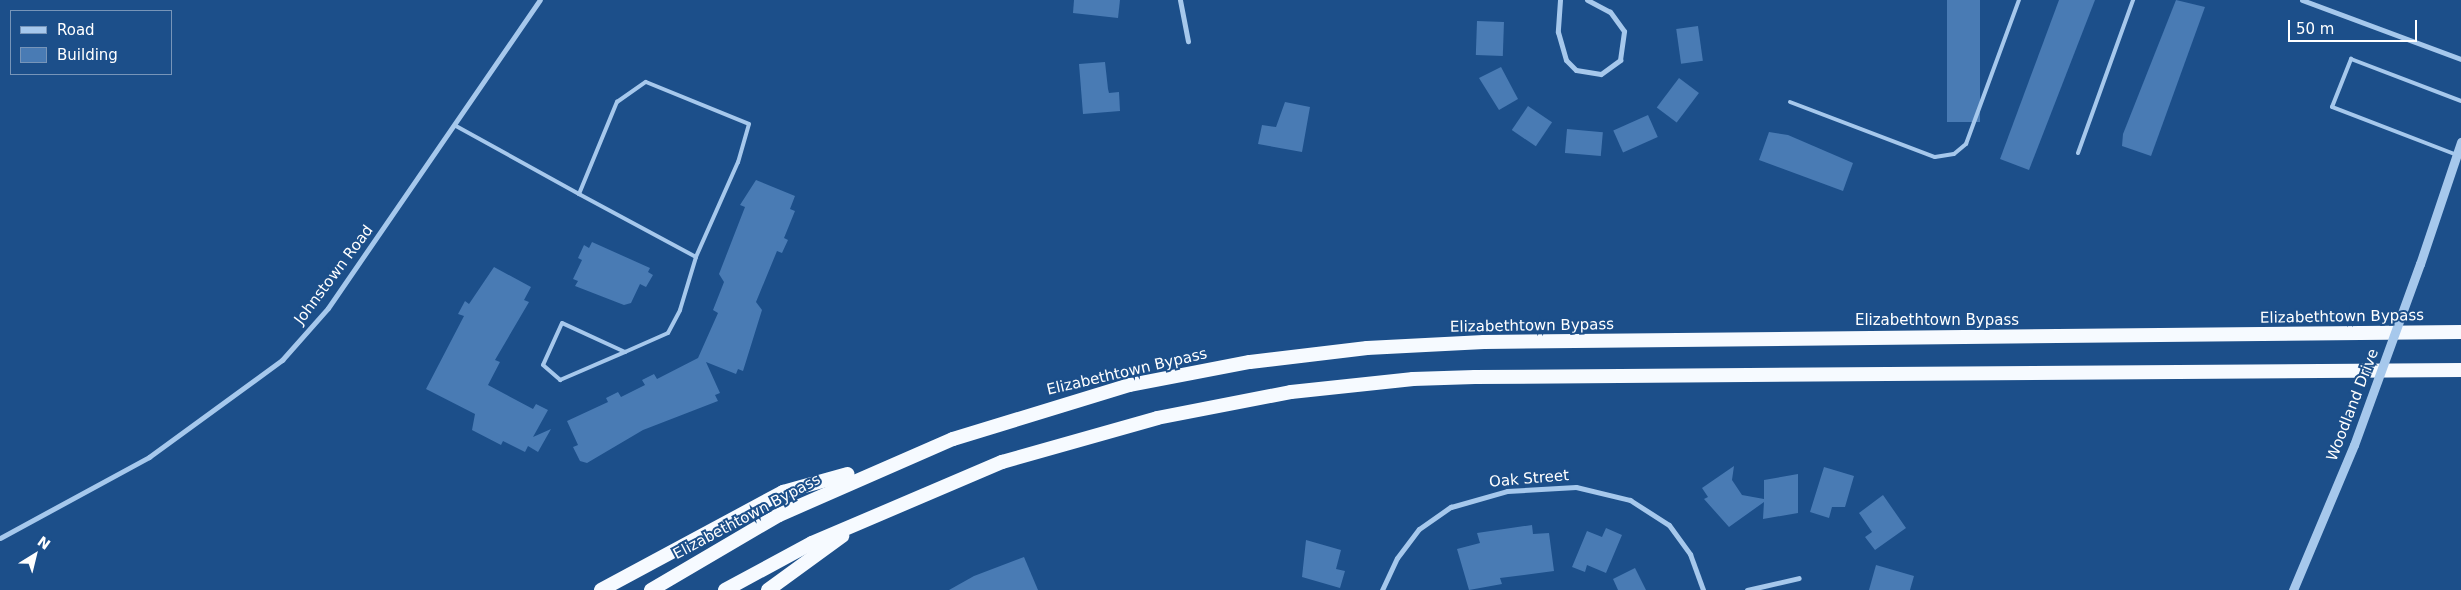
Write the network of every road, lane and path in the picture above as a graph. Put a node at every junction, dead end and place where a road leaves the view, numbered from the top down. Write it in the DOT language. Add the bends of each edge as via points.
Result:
graph roads {
  1 [pos="540,0"];
  2 [pos="1180,0"];
  3 [pos="1560,0"];
  4 [pos="1587,0"];
  5 [pos="2019,0"];
  6 [pos="2133,0"];
  7 [pos="2302,0"];
  8 [pos="1188,41"];
  9 [pos="2461,60"];
  10 [pos="2461,101"];
  11 [pos="1790,102"];
  12 [pos="456,126"];
  13 [pos="2461,142"];
  14 [pos="2078,152"];
  15 [pos="2456,155"];
  16 [pos="580,194"];
  17 [pos="696,257"];
  18 [pos="2461,332"];
  19 [pos="625,352"];
  20 [pos="2461,370"];
  21 [pos="895,462"];
  22 [pos="865,518"];
  23 [pos="1,536"];
  24 [pos="1799,578"];
  25 [pos="601,590"];
  26 [pos="651,590"];
  27 [pos="725,590"];
  28 [pos="768,590"];
  29 [pos="1382,590"];
  30 [pos="1704,590"];
  31 [pos="1747,590"];
  32 [pos="2293,590"];
  1 -- 12 [label="street, Johnstown Road"];
  2 -- 8 [label="street"];
  3 -- 4 [label="street" via="1558,32 1566,60 1576,70 1601,74 1620,60 1626,39 1616,18"];
  5 -- 11 [label="lane" via="1966,144 1954,154 1935,157"];
  6 -- 14 [label="lane"];
  7 -- 9 [label="street"];
  10 -- 15 [label="lane" via="2351,59 2332,107"];
  12 -- 16 [label="lane"];
  12 -- 23 [label="street, Johnstown Road" via="328,308 282,360 149,457"];
  13 -- 15 [label="street, Woodland Drive"];
  15 -- 32 [label="street, Woodland Drive, bridge" via="2354,445"];
  16 -- 17 [label="lane"];
  16 -- 17 [label="lane" via="617,102 646,82 748,124 738,162"];
  17 -- 19 [label="lane" via="680,310 668,332"];
  18 -- 21 [label="highway, Elizabethtown Bypass" via="1484,342 1367,348 1250,362 1130,385 1012,419"];
  19 -- 19 [label="lane" via="560,380 544,365 562,322"];
  20 -- 22 [label="highway" via="1413,378 1292,392 1101,432 1002,462"];
  21 -- 25 [label="highway" via="783,492"];
  21 -- 26 [label="highway, Elizabethtown Bypass" via="779,515"];
  22 -- 27 [label="highway"];
  22 -- 28 [label="highway"];
  24 -- 31 [label="street"];
  29 -- 30 [label="street, Oak Street" via="1396,558 1419,529 1451,507 1507,491 1576,487 1630,500 1669,525 1690,554"];
}
